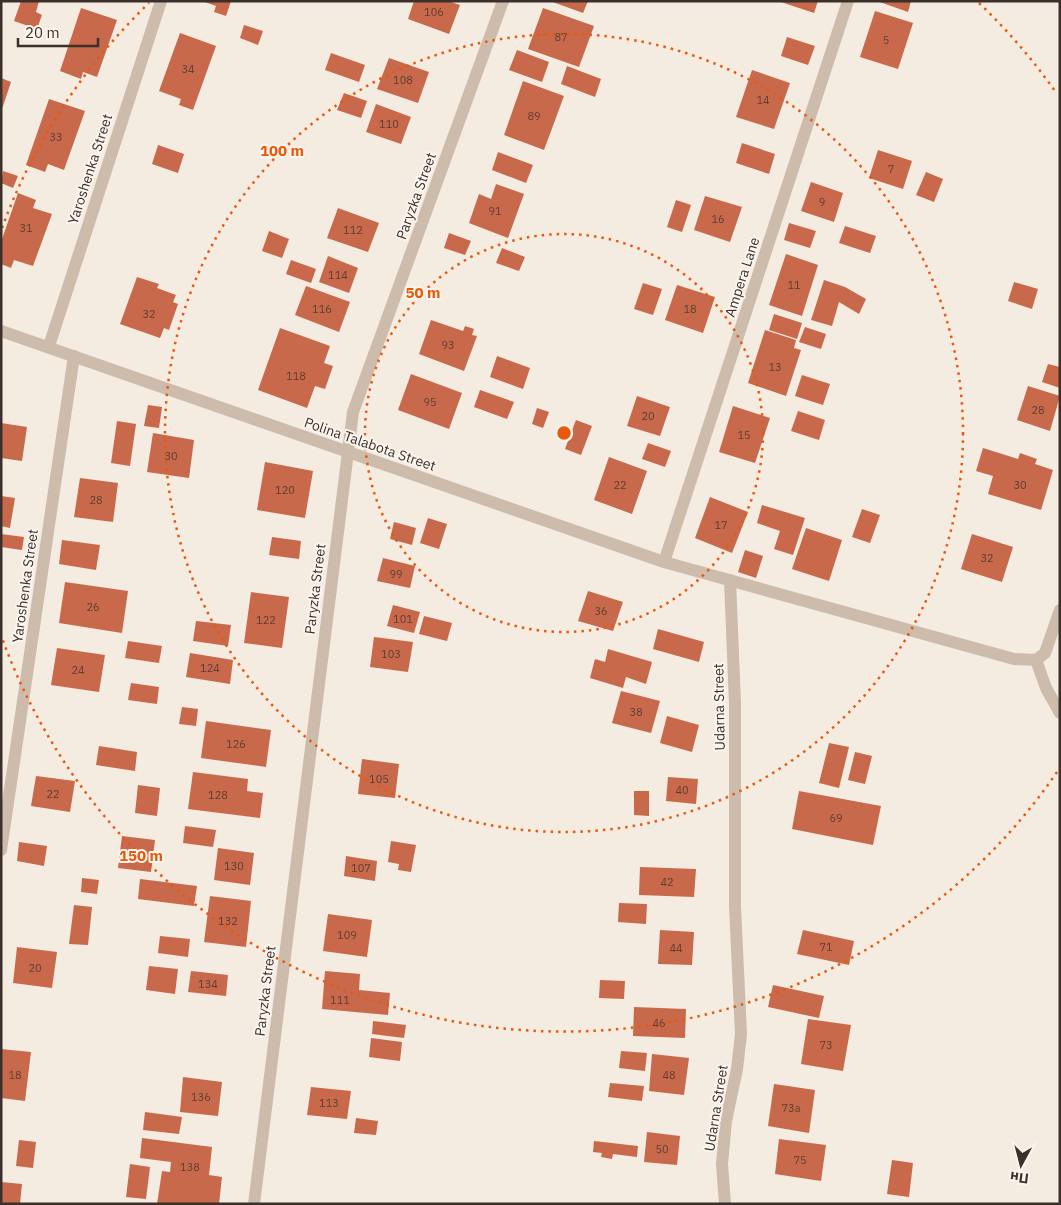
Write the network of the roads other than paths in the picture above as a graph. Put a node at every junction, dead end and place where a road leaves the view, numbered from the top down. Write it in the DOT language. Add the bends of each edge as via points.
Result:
graph roads {
  1 [pos="161,1"];
  2 [pos="503,1"];
  3 [pos="848,1"];
  4 [pos="1,331"];
  5 [pos="49,346"];
  6 [pos="74,356"];
  7 [pos="347,452"];
  8 [pos="664,562"];
  9 [pos="730,580"];
  10 [pos="1060,610"];
  11 [pos="1036,660"];
  12 [pos="1060,713"];
  13 [pos="1,850"];
  14 [pos="254,1204"];
  15 [pos="725,1204"];
  1 -- 5 [label="street, Yaroshenka Street"];
  2 -- 7 [label="street, Paryzka Street" via="353,412"];
  3 -- 8 [label="street, Ampera Lane"];
  4 -- 5 [label="street, Polina Talabota Street"];
  5 -- 6 [label="street, Polina Talabota Street"];
  6 -- 7 [label="street, Polina Talabota Street"];
  6 -- 13 [label="street, Yaroshenka Street"];
  7 -- 8 [label="street, Polina Talabota Street"];
  7 -- 14 [label="street, Paryzka Street"];
  8 -- 9 [label="street, Polina Talabota Street"];
  9 -- 11 [label="street" via="1014,659"];
  9 -- 15 [label="street, Udarna Street" via="735,704 735,906 741,1034 726,1121 722,1164"];
  10 -- 11 [label="street" via="1045,653"];
  11 -- 12 [label="street"];
}
